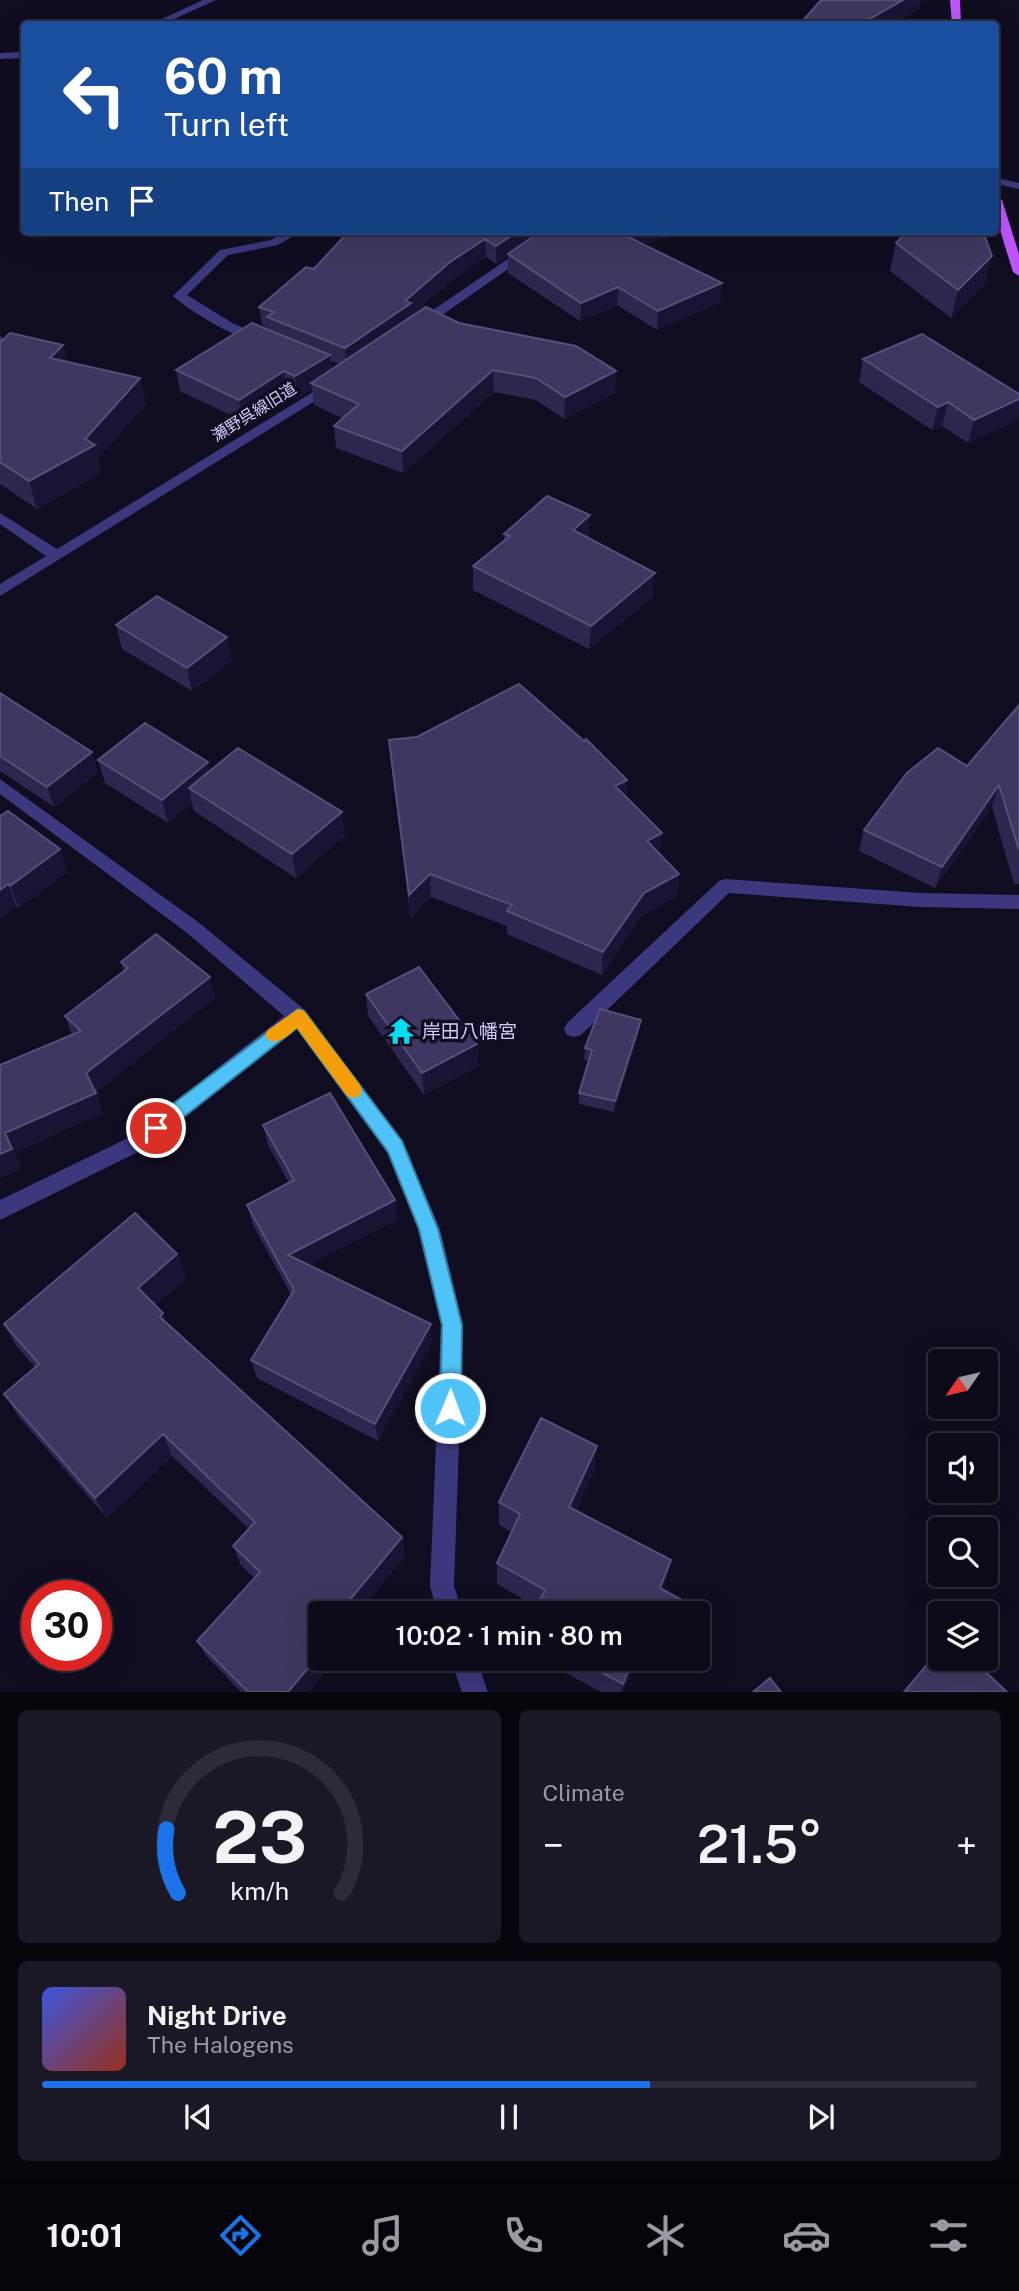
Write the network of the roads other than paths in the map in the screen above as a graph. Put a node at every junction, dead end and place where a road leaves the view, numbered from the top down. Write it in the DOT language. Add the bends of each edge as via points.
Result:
graph roads {
  1 [pos="211,0"];
  2 [pos="955,0"];
  3 [pos="163,21"];
  4 [pos="957,21"];
  5 [pos="21,55"];
  6 [pos="0,56"];
  7 [pos="999,182"];
  8 [pos="1019,186"];
  9 [pos="999,209"];
  10 [pos="289,235"];
  11 [pos="550,235"];
  12 [pos="1019,272"];
  13 [pos="405,336"];
  14 [pos="0,340"];
  15 [pos="0,346"];
  16 [pos="278,346"];
  17 [pos="348,375"];
  18 [pos="0,517"];
  19 [pos="57,556"];
  20 [pos="0,591"];
  21 [pos="0,785"];
  22 [pos="1019,902"];
  23 [pos="298,1016"];
  24 [pos="574,1029"];
  25 [pos="0,1210"];
  26 [pos="447,1601"];
  27 [pos="468,1671"];
  28 [pos="475,1692"];
  1 -- 3 [label="street"];
  2 -- 4 [label="main road"];
  5 -- 6 [label="street"];
  7 -- 8 [label="street"];
  9 -- 12 [label="main road"];
  10 -- 16 [label="street" via="274,243 224,252 179,296 230,327"];
  11 -- 13 [label="street"];
  14 -- 15 [label="street"];
  17 -- 19 [label="street, 瀬野呉線旧道"];
  18 -- 19 [label="street"];
  19 -- 20 [label="street, 瀬野呉線旧道"];
  21 -- 23 [label="street" via="192,927"];
  22 -- 24 [label="street" via="725,886"];
  23 -- 25 [label="street" via="135,1144"];
  23 -- 26 [label="street" via="395,1147 429,1229 452,1325 442,1586"];
  27 -- 28 [label="street"];
}
